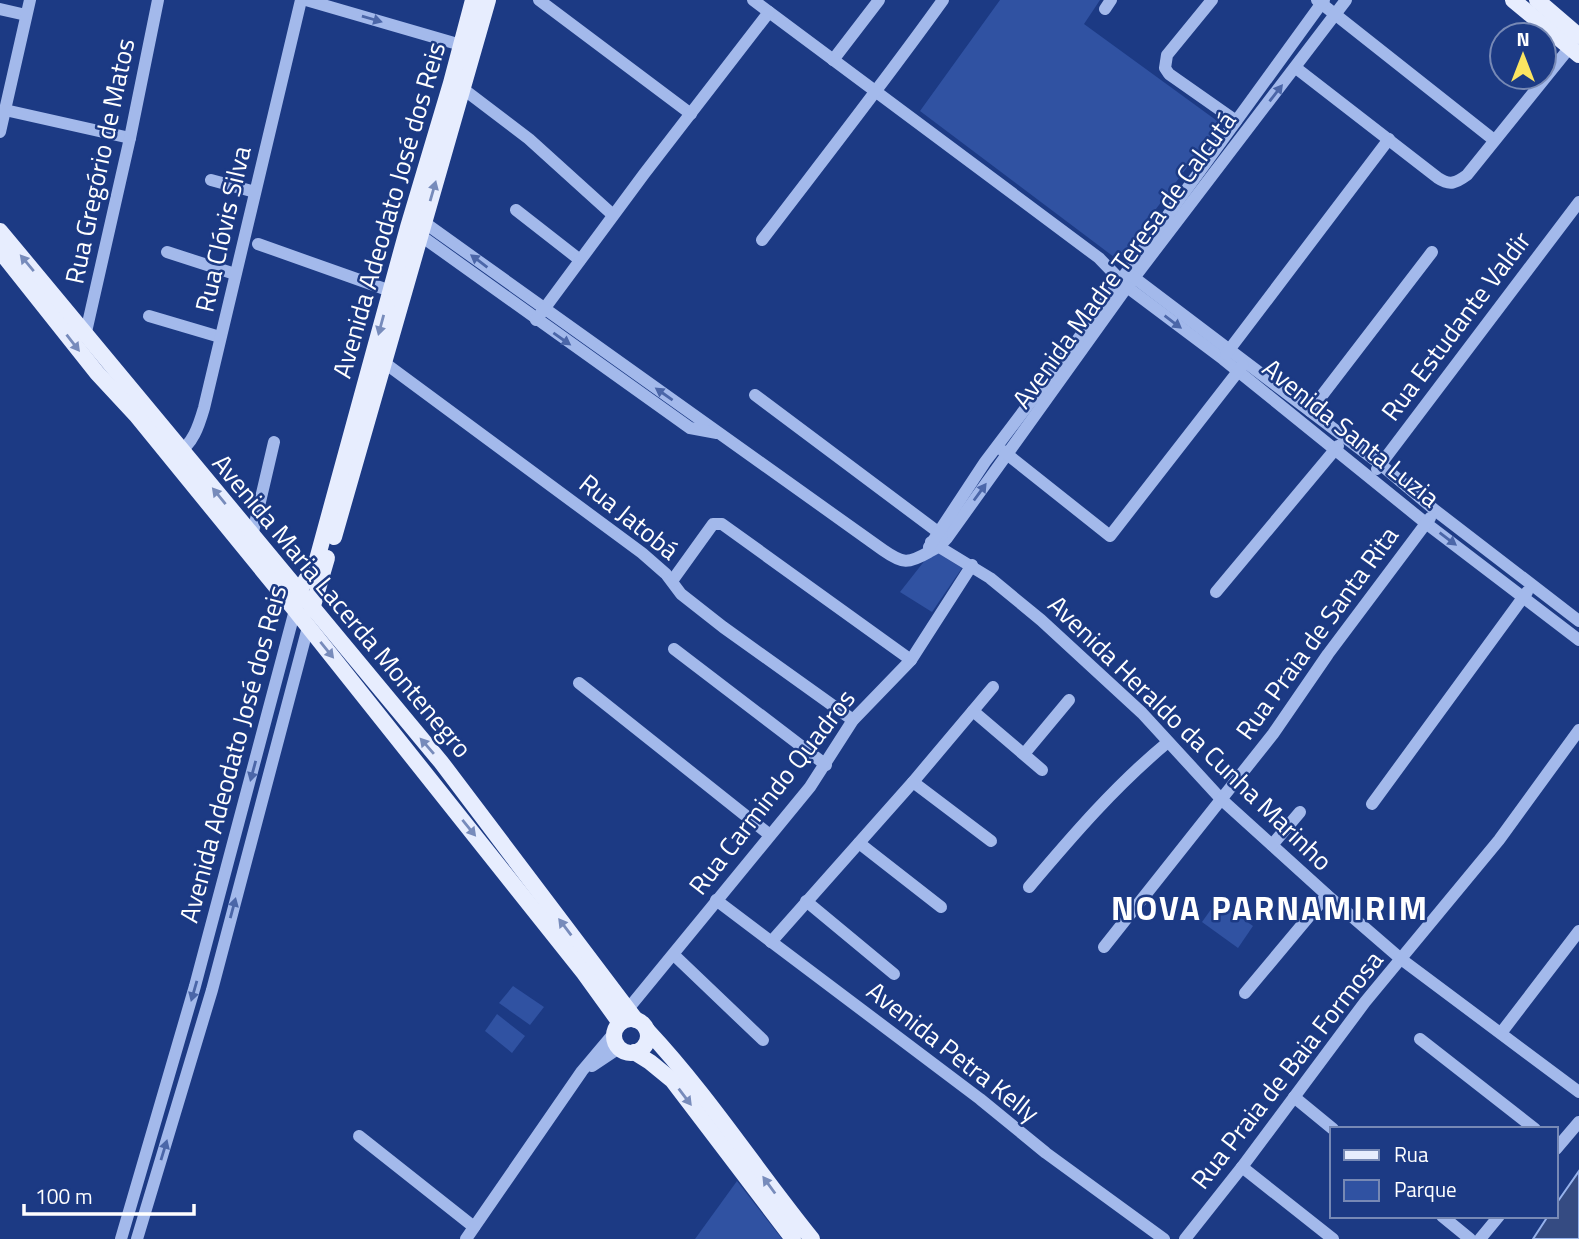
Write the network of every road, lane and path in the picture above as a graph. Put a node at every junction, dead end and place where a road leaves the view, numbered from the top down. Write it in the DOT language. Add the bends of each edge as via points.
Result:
graph roads {
  1 [pos="30,0"];
  2 [pos="157,0"];
  3 [pos="301,0"];
  4 [pos="306,0"];
  5 [pos="473,0"];
  6 [pos="488,0"];
  7 [pos="539,0"];
  8 [pos="753,0"];
  9 [pos="879,0"];
  10 [pos="943,0"];
  11 [pos="1212,0"];
  12 [pos="1346,0"];
  13 [pos="1513,0"];
  14 [pos="1537,0"];
  15 [pos="1321,1"];
  16 [pos="0,9"];
  17 [pos="769,12"];
  18 [pos="1336,14"];
  19 [pos="26,15"];
  20 [pos="1577,44"];
  21 [pos="461,45"];
  22 [pos="833,60"];
  23 [pos="1296,68"];
  24 [pos="457,85"];
  25 [pos="875,92"];
  26 [pos="5,110"];
  27 [pos="691,114"];
  28 [pos="1236,121"];
  29 [pos="0,132"];
  30 [pos="130,138"];
  31 [pos="1388,139"];
  32 [pos="1494,140"];
  33 [pos="211,180"];
  34 [pos="255,192"];
  35 [pos="1579,202"];
  36 [pos="516,210"];
  37 [pos="613,215"];
  38 [pos="416,225"];
  39 [pos="0,231"];
  40 [pos="762,240"];
  41 [pos="258,244"];
  42 [pos="0,251"];
  43 [pos="167,252"];
  44 [pos="1432,253"];
  45 [pos="580,260"];
  46 [pos="235,274"];
  47 [pos="1127,279"];
  48 [pos="396,293"];
  49 [pos="539,314"];
  50 [pos="149,316"];
  51 [pos="86,332"];
  52 [pos="220,337"];
  53 [pos="1226,354"];
  54 [pos="378,358"];
  55 [pos="1241,367"];
  56 [pos="755,395"];
  57 [pos="1315,415"];
  58 [pos="1311,431"];
  59 [pos="1344,437"];
  60 [pos="274,442"];
  61 [pos="997,446"];
  62 [pos="1334,450"];
  63 [pos="176,454"];
  64 [pos="1008,455"];
  65 [pos="1380,464"];
  66 [pos="1370,478"];
  67 [pos="1436,511"];
  68 [pos="1427,524"];
  69 [pos="252,536"];
  70 [pos="936,543"];
  71 [pos="972,565"];
  72 [pos="672,581"];
  73 [pos="1533,584"];
  74 [pos="1216,592"];
  75 [pos="298,593"];
  76 [pos="1524,596"];
  77 [pos="312,609"];
  78 [pos="295,610"];
  79 [pos="1579,621"];
  80 [pos="308,627"];
  81 [pos="1579,640"];
  82 [pos="674,649"];
  83 [pos="911,660"];
  84 [pos="579,683"];
  85 [pos="993,687"];
  86 [pos="1069,700"];
  87 [pos="973,711"];
  88 [pos="853,720"];
  89 [pos="1579,730"];
  90 [pos="264,734"];
  91 [pos="278,738"];
  92 [pos="1168,742"];
  93 [pos="1024,754"];
  94 [pos="826,765"];
  95 [pos="1042,770"];
  96 [pos="913,782"];
  97 [pos="1221,799"];
  98 [pos="1371,804"];
  99 [pos="1300,812"];
  100 [pos="770,835"];
  101 [pos="990,841"];
  102 [pos="859,843"];
  103 [pos="1272,845"];
  104 [pos="1029,887"];
  105 [pos="1327,895"];
  106 [pos="716,900"];
  107 [pos="806,901"];
  108 [pos="941,907"];
  109 [pos="1579,931"];
  110 [pos="771,942"];
  111 [pos="1104,947"];
  112 [pos="674,955"];
  113 [pos="1401,958"];
  114 [pos="894,974"];
  115 [pos="1245,993"];
  116 [pos="628,1031"];
  117 [pos="1502,1033"];
  118 [pos="1420,1039"];
  119 [pos="763,1040"];
  120 [pos="172,1065"];
  121 [pos="188,1070"];
  122 [pos="1579,1092"];
  123 [pos="1294,1097"];
  124 [pos="1579,1122"];
  125 [pos="1331,1127"];
  126 [pos="1532,1127"];
  127 [pos="359,1136"];
  128 [pos="1558,1146"];
  129 [pos="1242,1167"];
  130 [pos="1444,1218"];
  131 [pos="1497,1218"];
  132 [pos="474,1227"];
  133 [pos="121,1239"];
  134 [pos="137,1239"];
  135 [pos="467,1239"];
  136 [pos="793,1239"];
  137 [pos="812,1239"];
  138 [pos="1164,1239"];
  139 [pos="1185,1239"];
  140 [pos="1334,1239"];
  141 [pos="1470,1239"];
  142 [pos="1480,1239"];
  1 -- 19 [label="street"];
  2 -- 30 [label="street, Rua Gregório de Matos"];
  3 -- 34 [label="street, Rua Clóvis Silva"];
  4 -- 21 [label="street, one-way"];
  5 -- 21 [label="main road, Avenida Adeodato José dos Reis"];
  6 -- 24 [label="main road, Avenida Adeodato José dos Reis"];
  7 -- 27 [label="street"];
  8 -- 17 [label="street, Avenida Santa Luzia"];
  9 -- 22 [label="street"];
  10 -- 25 [label="street"];
  11 -- 28 [label="street" via="1164,64 1169,74"];
  12 -- 18 [label="street, Avenida Madre Teresa de Calcutá"];
  13 -- 20 [label="main road"];
  14 -- 20 [label="main road"];
  15 -- 18 [label="street"];
  15 -- 28 [label="street, Avenida Madre Teresa de Calcutá"];
  16 -- 19 [label="street"];
  17 -- 22 [label="street, Avenida Santa Luzia"];
  17 -- 27 [label="street"];
  18 -- 23 [label="street, Avenida Madre Teresa de Calcutá"];
  18 -- 32 [label="street"];
  19 -- 26 [label="street"];
  20 -- 32 [label="street"];
  21 -- 24 [label="main road, Avenida Adeodato José dos Reis"];
  22 -- 25 [label="street, Avenida Santa Luzia"];
  23 -- 31 [label="street"];
  47 -- 23 [label="street, Avenida Madre Teresa de Calcutá, one-way"];
  24 -- 37 [label="street" via="528,139"];
  24 -- 38 [label="main road, Avenida Adeodato José dos Reis"];
  25 -- 40 [label="street"];
  25 -- 47 [label="street, Avenida Santa Luzia"];
  26 -- 29 [label="street"];
  26 -- 30 [label="street"];
  27 -- 37 [label="street"];
  28 -- 47 [label="street, Avenida Madre Teresa de Calcutá"];
  30 -- 51 [label="street, Rua Gregório de Matos"];
  31 -- 32 [label="street" via="1453,184"];
  31 -- 53 [label="street"];
  33 -- 34 [label="street"];
  34 -- 46 [label="street, Rua Clóvis Silva"];
  35 -- 65 [label="street, Rua Estudante Valdir"];
  36 -- 45 [label="street"];
  37 -- 45 [label="street"];
  38 -- 48 [label="main road, Avenida Adeodato José dos Reis"];
  38 -- 49 [label="street"];
  51 -- 39 [label="main road, Avenida Maria Lacerda Montenegro, one-way"];
  41 -- 48 [label="street"];
  42 -- 63 [label="main road, Avenida Maria Lacerda Montenegro, one-way" via="97,373"];
  43 -- 46 [label="street"];
  44 -- 57 [label="street"];
  45 -- 49 [label="street"];
  46 -- 52 [label="street, Rua Clóvis Silva"];
  47 -- 53 [label="street, Avenida Santa Luzia"];
  47 -- 61 [label="street, Avenida Madre Teresa de Calcutá"];
  47 -- 64 [label="street, Avenida Madre Teresa de Calcutá"];
  48 -- 54 [label="main road, Avenida Adeodato José dos Reis"];
  49 -- 70 [label="street" via="690,428 720,433 894,557 906,561 919,558"];
  50 -- 52 [label="street"];
  51 -- 63 [label="main road, Avenida Maria Lacerda Montenegro"];
  52 -- 63 [label="street, Rua Clóvis Silva" via="198,427"];
  53 -- 55 [label="street, Avenida Santa Luzia"];
  54 -- 72 [label="street, Rua Jatobá" via="642,553"];
  54 -- 75 [label="main road, Avenida Adeodato José dos Reis" via="316,563"];
  54 -- 77 [label="main road, Avenida Adeodato José dos Reis"];
  55 -- 57 [label="street, Avenida Santa Luzia"];
  55 -- 58 [label="street, Avenida Santa Luzia"];
  55 -- 64 [label="street" via="1110,536"];
  56 -- 70 [label="street, Avenida Heraldo da Cunha Marinho"];
  57 -- 58 [label="street"];
  57 -- 59 [label="street, Avenida Santa Luzia"];
  58 -- 62 [label="street, Avenida Santa Luzia"];
  59 -- 62 [label="street"];
  59 -- 65 [label="street, Avenida Santa Luzia"];
  60 -- 69 [label="street"];
  61 -- 64 [label="street"];
  61 -- 70 [label="street, Avenida Madre Teresa de Calcutá"];
  62 -- 66 [label="street, Avenida Santa Luzia"];
  62 -- 74 [label="street"];
  69 -- 63 [label="main road, Avenida Maria Lacerda Montenegro, one-way"];
  63 -- 78 [label="main road, Avenida Maria Lacerda Montenegro"];
  70 -- 64 [label="street, Avenida Madre Teresa de Calcutá, one-way"];
  65 -- 66 [label="street, Rua Estudante Valdir"];
  65 -- 67 [label="street, Avenida Santa Luzia"];
  66 -- 68 [label="street, Avenida Santa Luzia"];
  67 -- 68 [label="street, Rua Praia de Santa Rita"];
  67 -- 73 [label="street, Avenida Santa Luzia"];
  68 -- 76 [label="street, Avenida Santa Luzia, one-way"];
  68 -- 97 [label="street, Rua Praia de Santa Rita"];
  69 -- 75 [label="main road, Avenida Maria Lacerda Montenegro"];
  70 -- 71 [label="street, Avenida Heraldo da Cunha Marinho"];
  71 -- 83 [label="street, Rua Carmindo Quadros"];
  71 -- 92 [label="street, Avenida Heraldo da Cunha Marinho" via="1097,670"];
  72 -- 83 [label="street" via="713,524 719,523"];
  72 -- 88 [label="street, Rua Jatobá" via="681,594 723,627"];
  73 -- 76 [label="street"];
  73 -- 79 [label="street, Avenida Santa Luzia"];
  75 -- 77 [label="main road, Avenida Maria Lacerda Montenegro"];
  75 -- 78 [label="main road, Avenida Adeodato José dos Reis"];
  76 -- 81 [label="street, Avenida Santa Luzia"];
  76 -- 98 [label="street"];
  116 -- 77 [label="main road, Avenida Maria Lacerda Montenegro, one-way" via="440,762"];
  78 -- 80 [label="main road, Avenida Maria Lacerda Montenegro"];
  78 -- 90 [label="street, Avenida Adeodato José dos Reis"];
  80 -- 91 [label="street, Avenida Adeodato José dos Reis"];
  80 -- 116 [label="main road, Avenida Maria Lacerda Montenegro, one-way"];
  82 -- 94 [label="street"];
  83 -- 88 [label="street, Rua Carmindo Quadros"];
  84 -- 100 [label="street"];
  85 -- 87 [label="street"];
  86 -- 93 [label="street"];
  87 -- 93 [label="street"];
  87 -- 96 [label="street"];
  88 -- 94 [label="street, Rua Carmindo Quadros"];
  89 -- 113 [label="street, Rua Praia de Baia Formosa" via="1499,840"];
  90 -- 91 [label="street"];
  90 -- 120 [label="street, Avenida Adeodato José dos Reis, one-way"];
  121 -- 91 [label="street, Avenida Adeodato José dos Reis, one-way"];
  92 -- 97 [label="street, Avenida Heraldo da Cunha Marinho"];
  92 -- 104 [label="street" via="1098,807"];
  93 -- 95 [label="street"];
  94 -- 100 [label="street, Rua Carmindo Quadros"];
  96 -- 101 [label="street"];
  96 -- 102 [label="street"];
  97 -- 103 [label="street, Avenida Heraldo da Cunha Marinho"];
  97 -- 111 [label="street, Rua Praia de Santa Rita"];
  99 -- 103 [label="street"];
  100 -- 106 [label="street, Rua Carmindo Quadros"];
  102 -- 107 [label="street"];
  102 -- 108 [label="street"];
  103 -- 105 [label="street, Avenida Heraldo da Cunha Marinho"];
  105 -- 113 [label="street, Avenida Heraldo da Cunha Marinho"];
  105 -- 115 [label="street"];
  106 -- 110 [label="street, Avenida Petra Kelly"];
  106 -- 112 [label="street, Rua Carmindo Quadros"];
  107 -- 110 [label="street"];
  107 -- 114 [label="street"];
  109 -- 117 [label="street"];
  110 -- 138 [label="street, Avenida Petra Kelly"];
  112 -- 116 [label="street, Rua Carmindo Quadros"];
  112 -- 119 [label="street"];
  113 -- 117 [label="street, Avenida Heraldo da Cunha Marinho"];
  113 -- 123 [label="street, Rua Praia de Baia Formosa"];
  116 -- 132 [label="street, Rua Carmindo Quadros" via="582,1071"];
  116 -- 136 [label="main road, Avenida Maria Lacerda Montenegro, one-way" via="650,1062 672,1080"];
  137 -- 116 [label="main road, Avenida Maria Lacerda Montenegro, one-way" via="670,1055"];
  117 -- 122 [label="street, Avenida Heraldo da Cunha Marinho"];
  118 -- 126 [label="street"];
  120 -- 121 [label="street"];
  120 -- 133 [label="street, Avenida Adeodato José dos Reis"];
  134 -- 121 [label="street, Avenida Adeodato José dos Reis, one-way"];
  123 -- 125 [label="street"];
  123 -- 129 [label="street, Rua Praia de Baia Formosa"];
  124 -- 128 [label="street"];
  127 -- 132 [label="street"];
  129 -- 139 [label="street, Rua Praia de Baia Formosa"];
  129 -- 140 [label="street"];
  130 -- 141 [label="street"];
  131 -- 142 [label="street"];
  132 -- 135 [label="street, Rua Carmindo Quadros"];
}
